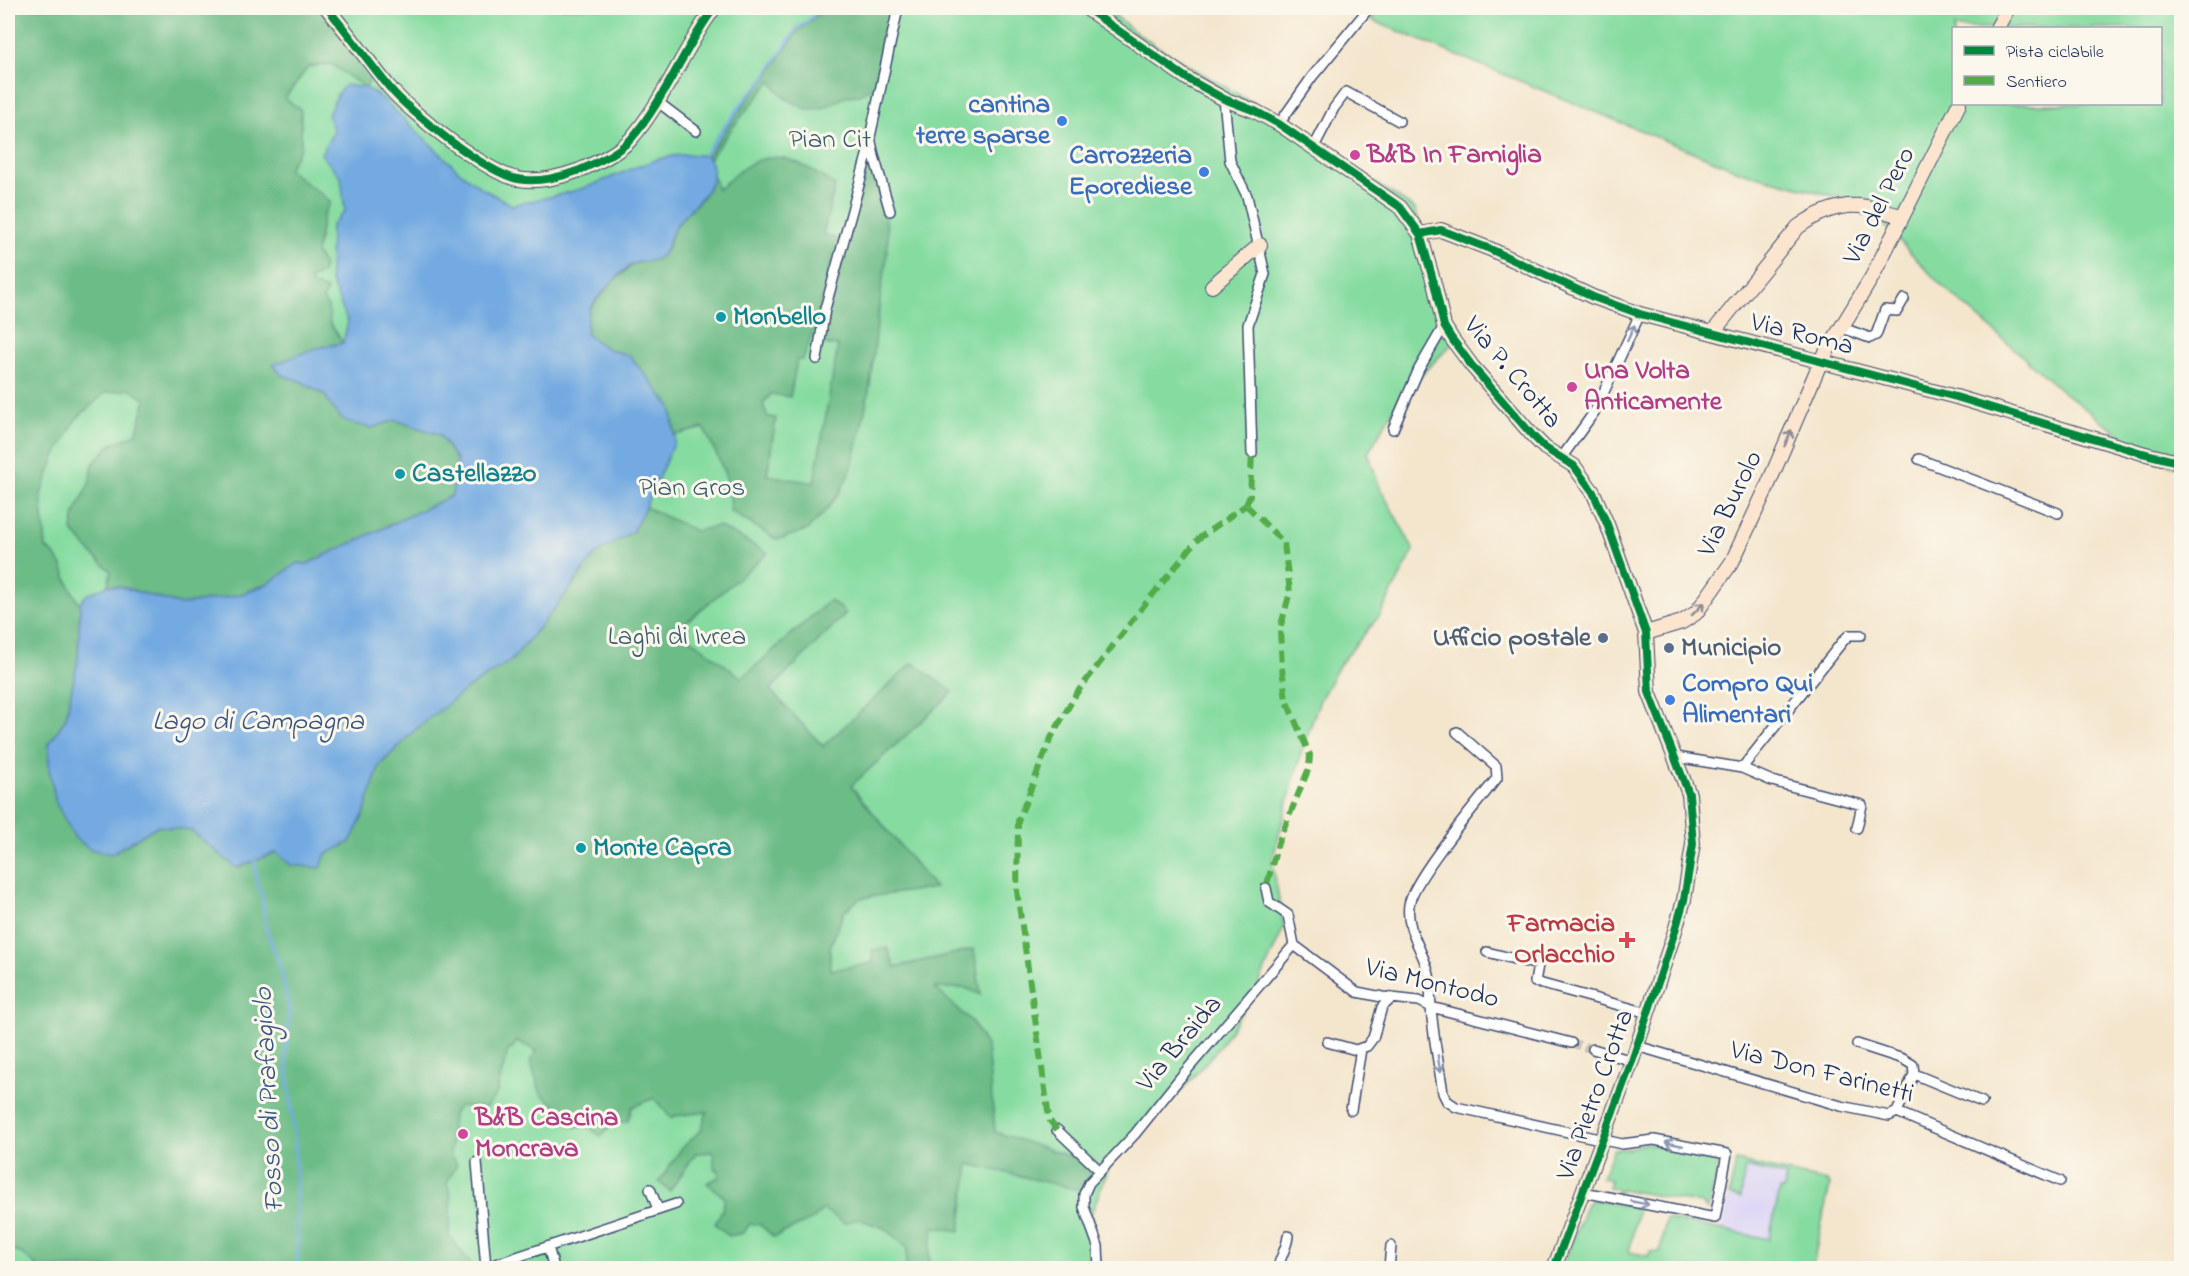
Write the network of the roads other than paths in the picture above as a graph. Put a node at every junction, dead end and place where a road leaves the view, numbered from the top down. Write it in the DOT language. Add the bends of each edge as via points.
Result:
graph roads {
  1 [pos="327,8"];
  2 [pos="714,8"];
  3 [pos="898,8"];
  4 [pos="1086,8"];
  5 [pos="1369,8"];
  6 [pos="2008,8"];
  7 [pos="1998,27"];
  8 [pos="1224,99"];
  9 [pos="658,102"];
  10 [pos="1958,105"];
  11 [pos="1399,121"];
  12 [pos="1279,124"];
  13 [pos="696,131"];
  14 [pos="870,137"];
  15 [pos="1314,147"];
  16 [pos="890,211"];
  17 [pos="1901,216"];
  18 [pos="1420,234"];
  19 [pos="1260,245"];
  20 [pos="1212,286"];
  21 [pos="1904,299"];
  22 [pos="1640,314"];
  23 [pos="1443,326"];
  24 [pos="1840,327"];
  25 [pos="1712,333"];
  26 [pos="817,359"];
  27 [pos="1821,361"];
  28 [pos="1393,429"];
  29 [pos="1252,453"];
  30 [pos="1562,457"];
  31 [pos="1920,459"];
  32 [pos="2181,463"];
  33 [pos="2058,513"];
  34 [pos="1646,633"];
  35 [pos="1861,635"];
  36 [pos="1457,732"];
  37 [pos="1676,758"];
  38 [pos="1742,768"];
  39 [pos="1857,828"];
  40 [pos="1266,888"];
  41 [pos="1674,934"];
  42 [pos="1294,945"];
  43 [pos="1487,952"];
  44 [pos="1392,998"];
  45 [pos="1431,1006"];
  46 [pos="1648,1013"];
  47 [pos="1327,1042"];
  48 [pos="1570,1043"];
  49 [pos="1857,1044"];
  50 [pos="1637,1046"];
  51 [pos="1361,1048"];
  52 [pos="1593,1049"];
  53 [pos="1632,1061"];
  54 [pos="1914,1074"];
  55 [pos="1982,1102"];
  56 [pos="1351,1110"];
  57 [pos="1897,1112"];
  58 [pos="1056,1130"];
  59 [pos="1604,1140"];
  60 [pos="477,1162"];
  61 [pos="1100,1170"];
  62 [pos="2060,1181"];
  63 [pos="650,1189"];
  64 [pos="1583,1192"];
  65 [pos="676,1204"];
  66 [pos="658,1209"];
  67 [pos="1288,1236"];
  68 [pos="1391,1246"];
  69 [pos="548,1247"];
  70 [pos="485,1268"];
  71 [pos="554,1269"];
  72 [pos="1099,1269"];
  73 [pos="1278,1269"];
  74 [pos="1389,1269"];
  75 [pos="1554,1269"];
  1 -- 9 [label="street" via="390,88 411,108 471,156 517,179 550,178 594,164 630,140"];
  2 -- 9 [label="street"];
  3 -- 14 [label="street"];
  4 -- 8 [label="street" via="1188,79"];
  5 -- 12 [label="street"];
  6 -- 7 [label="street"];
  8 -- 12 [label="street"];
  8 -- 19 [label="street" via="1230,161 1247,196"];
  9 -- 13 [label="street"];
  10 -- 17 [label="street, Via del Pero"];
  11 -- 15 [label="street" via="1346,92"];
  12 -- 15 [label="street"];
  14 -- 16 [label="street"];
  14 -- 26 [label="street" via="825,309"];
  15 -- 18 [label="street" via="1400,207"];
  17 -- 24 [label="street, Via del Pero" via="1872,277"];
  17 -- 25 [label="street" via="1860,206 1815,215 1798,227"];
  18 -- 22 [label="street, Via Roma" via="1441,230"];
  18 -- 23 [label="street, Via P. Crotta"];
  19 -- 20 [label="street"];
  19 -- 29 [label="street" via="1264,281 1248,325"];
  21 -- 24 [label="street" via="1897,311 1885,310 1876,335 1870,338"];
  22 -- 25 [label="street, Via Roma"];
  30 -- 22 [label="street, one-way" via="1595,411"];
  23 -- 28 [label="street"];
  23 -- 30 [label="street, Via P. Crotta" via="1513,415 1545,448"];
  24 -- 27 [label="street, Via del Pero"];
  25 -- 27 [label="street, Via Roma"];
  27 -- 32 [label="street, Via Roma"];
  34 -- 27 [label="street, Via Burolo, one-way" via="1682,622 1696,613 1732,562"];
  30 -- 34 [label="street, Via P. Crotta" via="1588,483 1600,506"];
  31 -- 33 [label="street"];
  34 -- 37 [label="street, Via P. Crotta" via="1649,692"];
  35 -- 38 [label="street" via="1849,635 1843,641"];
  36 -- 45 [label="street" via="1496,766 1497,778 1425,873 1408,904 1415,939 1430,978"];
  37 -- 38 [label="street"];
  37 -- 41 [label="street, Via P. Crotta" via="1689,794 1693,844"];
  38 -- 39 [label="street" via="1772,781 1862,805"];
  40 -- 42 [label="street" via="1269,902 1287,915"];
  41 -- 46 [label="street, Via Pietro Crotta"];
  42 -- 44 [label="street, Via Montodo" via="1357,992"];
  42 -- 61 [label="street, Via Braida"];
  43 -- 46 [label="street, Via Pietro Crotta" via="1538,965 1534,982"];
  44 -- 45 [label="street, Via Montodo" via="1419,1000"];
  44 -- 51 [label="street" via="1382,1007 1372,1038"];
  45 -- 48 [label="street, Via Montodo"];
  45 -- 59 [label="street, Via Pietro Crotta, one-way" via="1447,1101 1456,1107"];
  46 -- 50 [label="street, Via Pietro Crotta"];
  47 -- 51 [label="street"];
  49 -- 54 [label="street" via="1903,1059 1913,1065"];
  50 -- 53 [label="street, Via Pietro Crotta"];
  50 -- 57 [label="street, Via Don Farinetti" via="1841,1106 1889,1116"];
  51 -- 56 [label="street"];
  52 -- 53 [label="street"];
  53 -- 59 [label="street, Via Pietro Crotta"];
  54 -- 55 [label="street"];
  54 -- 57 [label="street"];
  57 -- 62 [label="street, Via Don Farinetti"];
  58 -- 61 [label="street"];
  59 -- 64 [label="street, Via Pietro Crotta"];
  64 -- 59 [label="street, one-way" via="1715,1218 1727,1154 1654,1140 1627,1144"];
  60 -- 70 [label="street"];
  61 -- 72 [label="street, Via Braida" via="1084,1194 1084,1207 1098,1246"];
  63 -- 66 [label="street"];
  64 -- 75 [label="street, Via Pietro Crotta"];
  65 -- 66 [label="street"];
  66 -- 69 [label="street"];
  67 -- 73 [label="street"];
  68 -- 74 [label="street"];
  69 -- 70 [label="street"];
  69 -- 71 [label="street"];
}
